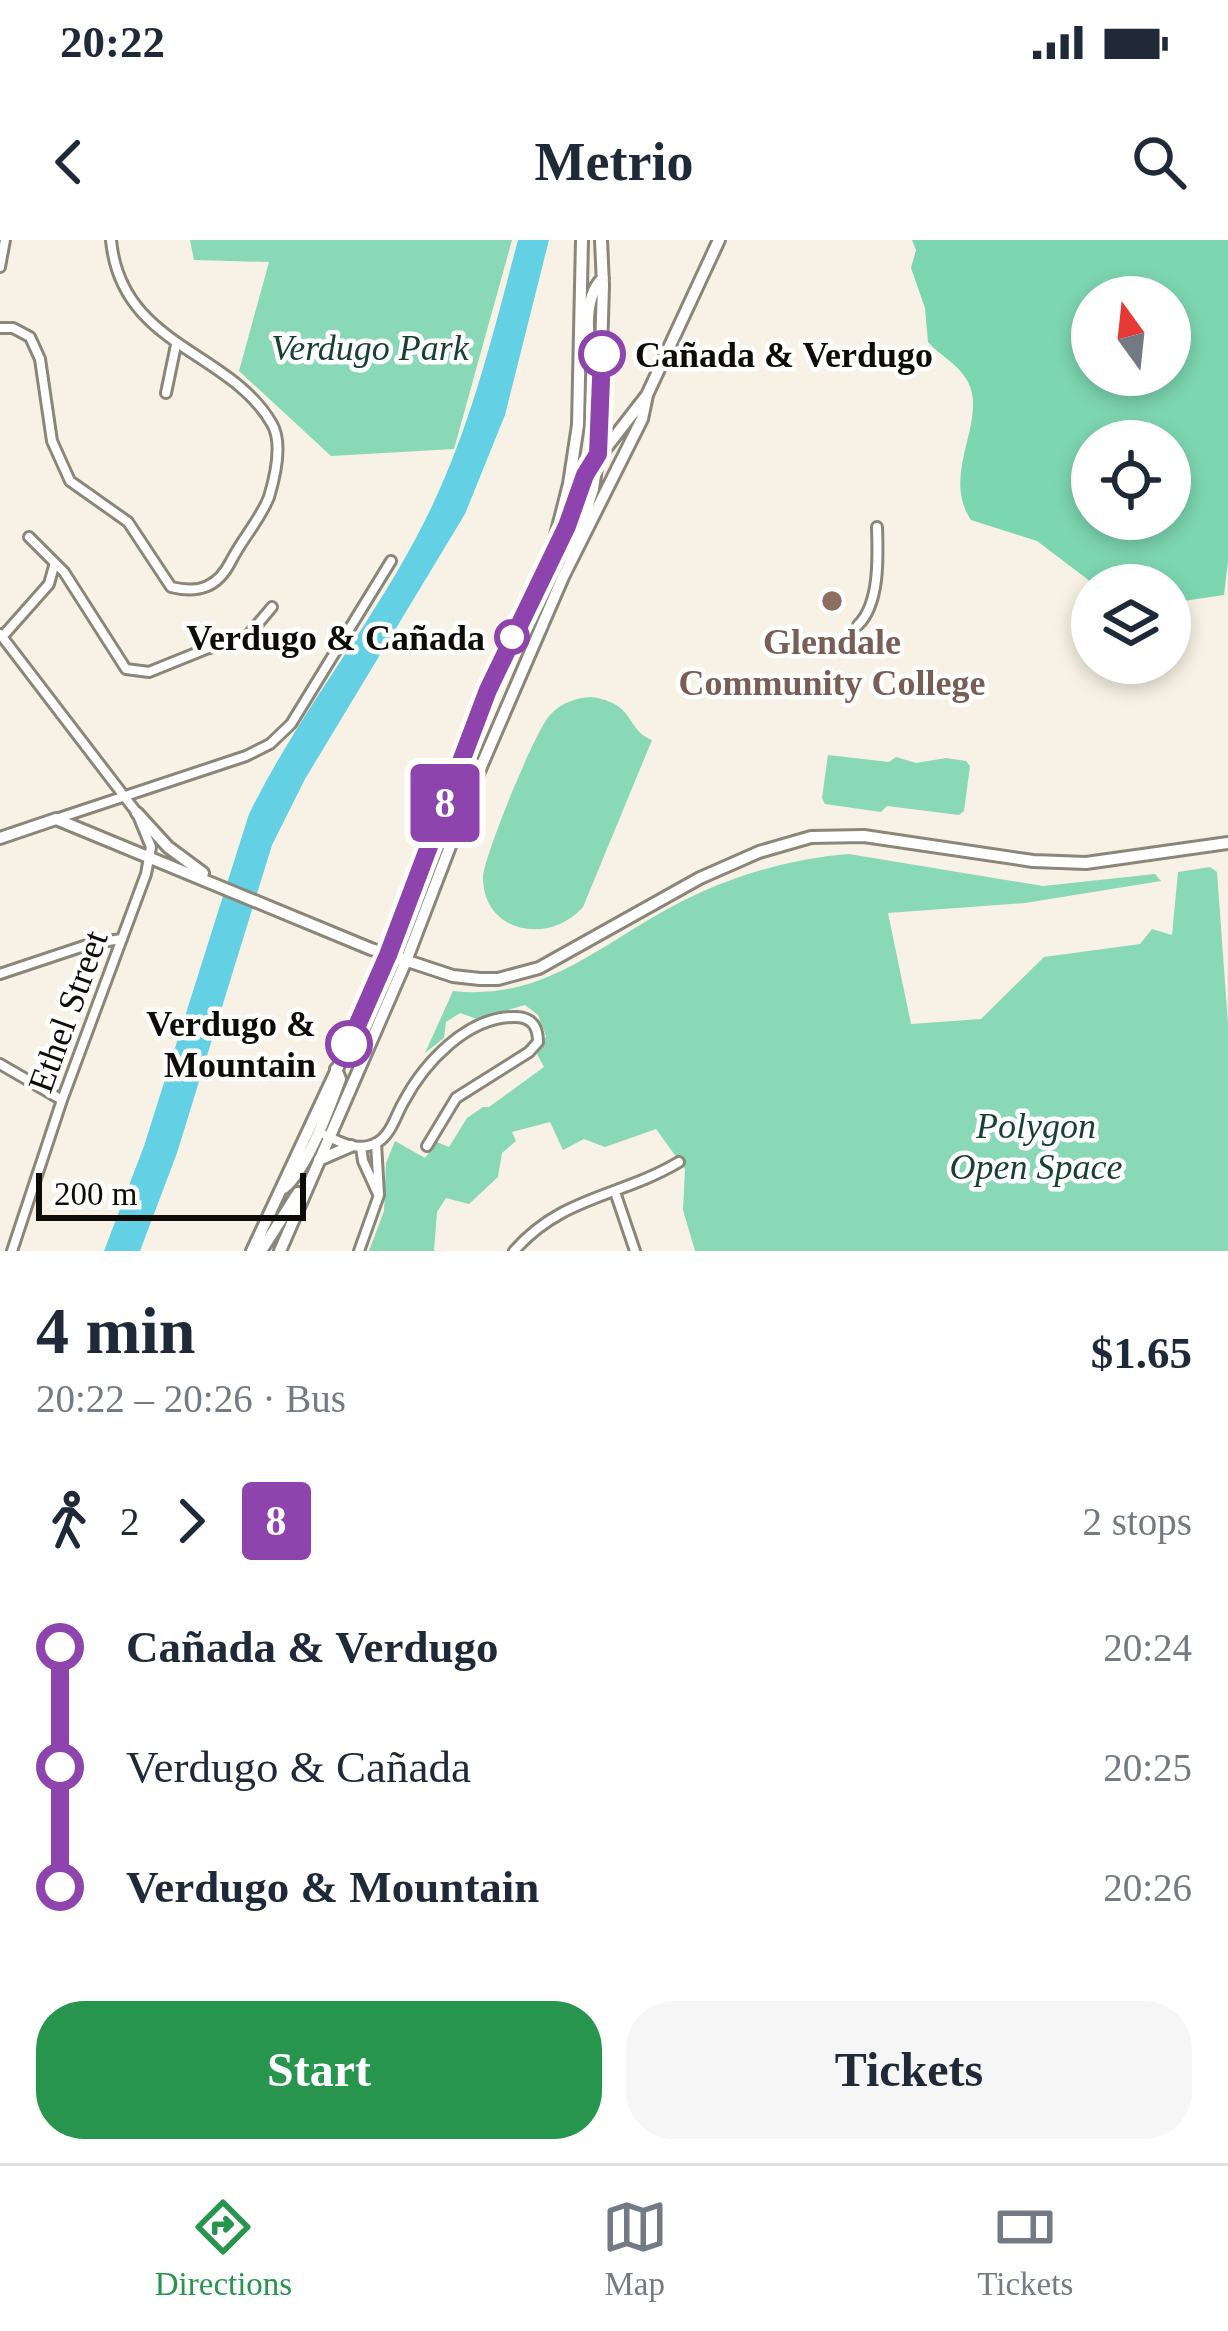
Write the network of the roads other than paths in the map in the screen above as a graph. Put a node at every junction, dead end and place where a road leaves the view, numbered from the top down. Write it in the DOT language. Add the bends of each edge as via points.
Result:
graph roads {
  1 [pos="5,240"];
  2 [pos="111,240"];
  3 [pos="582,240"];
  4 [pos="601,240"];
  5 [pos="719,240"];
  6 [pos="0,267"];
  7 [pos="603,278"];
  8 [pos="0,328"];
  9 [pos="584,328"];
  10 [pos="176,345"];
  11 [pos="601,379"];
  12 [pos="166,393"];
  13 [pos="647,395"];
  14 [pos="598,454"];
  15 [pos="877,526"];
  16 [pos="29,537"];
  17 [pos="552,552"];
  18 [pos="391,561"];
  19 [pos="569,563"];
  20 [pos="54,566"];
  21 [pos="272,607"];
  22 [pos="857,625"];
  23 [pos="1,635"];
  24 [pos="488,690"];
  25 [pos="510,701"];
  26 [pos="123,797"];
  27 [pos="137,813"];
  28 [pos="56,819"];
  29 [pos="0,838"];
  30 [pos="1228,843"];
  31 [pos="150,858"];
  32 [pos="220,884"];
  33 [pos="122,939"];
  34 [pos="388,955"];
  35 [pos="406,961"];
  36 [pos="0,974"];
  37 [pos="0,1064"];
  38 [pos="336,1070"];
  39 [pos="62,1100"];
  40 [pos="324,1134"];
  41 [pos="376,1142"];
  42 [pos="356,1146"];
  43 [pos="427,1146"];
  44 [pos="680,1162"];
  45 [pos="313,1168"];
  46 [pos="615,1192"];
  47 [pos="278,1193"];
  48 [pos="379,1195"];
  49 [pos="12,1251"];
  50 [pos="257,1251"];
  51 [pos="280,1251"];
  52 [pos="359,1251"];
  53 [pos="514,1251"];
  54 [pos="635,1251"];
  1 -- 6 [label="street"];
  2 -- 10 [label="street" via="121,280"];
  3 -- 9 [label="main road"];
  4 -- 7 [label="main road"];
  5 -- 13 [label="main road"];
  7 -- 9 [label="main road"];
  7 -- 11 [label="main road"];
  8 -- 10 [label="street" via="31,337 52,442 70,481 128,522 171,587 191,592 224,577 268,500 277,465 274,426 240,388"];
  9 -- 11 [label="main road"];
  9 -- 17 [label="main road" via="577,440"];
  10 -- 12 [label="street"];
  11 -- 14 [label="main road"];
  13 -- 14 [label="main road"];
  13 -- 19 [label="main road"];
  14 -- 17 [label="main road"];
  14 -- 19 [label="main road"];
  15 -- 22 [label="street" via="869,614"];
  16 -- 20 [label="street"];
  17 -- 24 [label="main road"];
  18 -- 26 [label="street" via="280,735 246,756"];
  19 -- 25 [label="main road"];
  20 -- 21 [label="street" via="126,669 136,672 244,639"];
  20 -- 23 [label="street" via="49,584"];
  23 -- 26 [label="street"];
  24 -- 25 [label="main road"];
  24 -- 34 [label="main road"];
  25 -- 35 [label="main road"];
  26 -- 27 [label="street"];
  26 -- 28 [label="street"];
  27 -- 31 [label="street"];
  27 -- 32 [label="main road"];
  28 -- 29 [label="main road"];
  28 -- 31 [label="main road"];
  30 -- 35 [label="main road" via="1086,863 811,837 700,878 520,975 453,976"];
  31 -- 32 [label="main road"];
  31 -- 33 [label="street, Ethel Street"];
  32 -- 34 [label="main road"];
  33 -- 36 [label="street"];
  33 -- 39 [label="street, Ethel Street"];
  34 -- 35 [label="main road"];
  34 -- 38 [label="main road"];
  35 -- 40 [label="main road"];
  37 -- 39 [label="street"];
  38 -- 40 [label="main road"];
  38 -- 47 [label="main road"];
  39 -- 49 [label="street, Ethel Street"];
  40 -- 42 [label="street"];
  40 -- 45 [label="main road"];
  40 -- 47 [label="main road"];
  41 -- 42 [label="street"];
  41 -- 43 [label="street" via="428,1064 461,1035 516,1017 532,1022 538,1042 456,1099"];
  41 -- 48 [label="street"];
  42 -- 45 [label="main road"];
  42 -- 48 [label="street"];
  44 -- 46 [label="street"];
  45 -- 50 [label="main road"];
  45 -- 51 [label="main road"];
  46 -- 53 [label="street" via="564,1209"];
  46 -- 54 [label="street"];
  47 -- 50 [label="main road"];
  48 -- 52 [label="street"];
}
